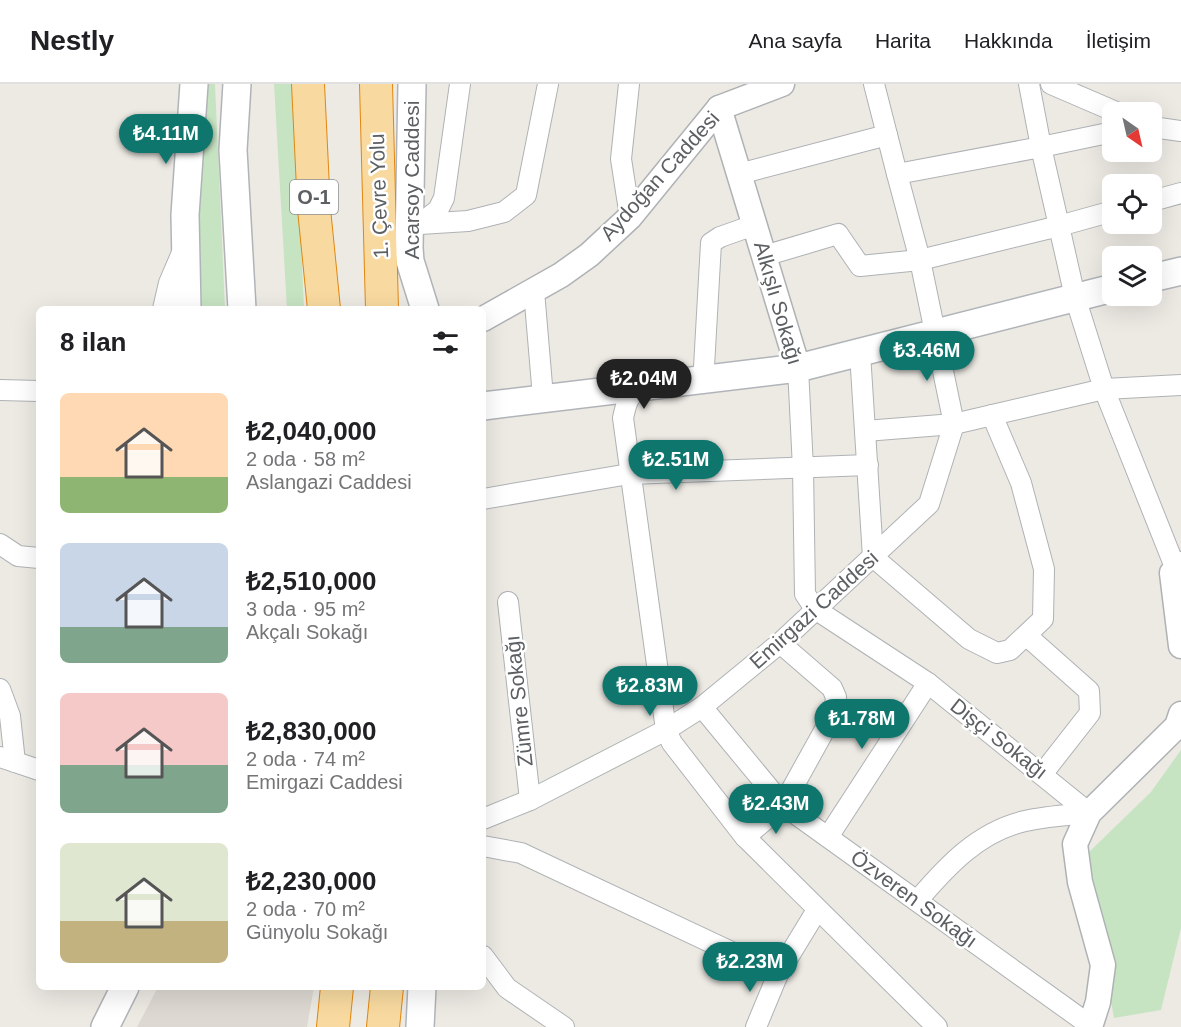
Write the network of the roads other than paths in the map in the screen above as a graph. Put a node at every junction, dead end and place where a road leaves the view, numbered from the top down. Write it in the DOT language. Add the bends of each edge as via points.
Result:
graph roads {
  1 [pos="194,84"];
  2 [pos="237,84"];
  3 [pos="308,84"];
  4 [pos="376,84"];
  5 [pos="412,84"];
  6 [pos="424,84"];
  7 [pos="460,84"];
  8 [pos="548,84"];
  9 [pos="629,84"];
  10 [pos="782,84"];
  11 [pos="874,84"];
  12 [pos="1029,84"];
  13 [pos="1051,84"];
  14 [pos="1102,106"];
  15 [pos="719,108"];
  16 [pos="1162,128"];
  17 [pos="1181,130"];
  18 [pos="1102,134"];
  19 [pos="887,135"];
  20 [pos="1041,147"];
  21 [pos="739,174"];
  22 [pos="897,174"];
  23 [pos="1181,193"];
  24 [pos="1162,198"];
  25 [pos="1102,215"];
  26 [pos="630,217"];
  27 [pos="414,224"];
  28 [pos="754,225"];
  29 [pos="1059,226"];
  30 [pos="184,248"];
  31 [pos="764,256"];
  32 [pos="920,260"];
  33 [pos="1181,271"];
  34 [pos="1162,276"];
  35 [pos="534,291"];
  36 [pos="1102,291"];
  37 [pos="1075,297"];
  38 [pos="164,306"];
  39 [pos="187,306"];
  40 [pos="242,306"];
  41 [pos="324,306"];
  42 [pos="382,306"];
  43 [pos="424,306"];
  44 [pos="436,306"];
  45 [pos="486,317"];
  46 [pos="936,334"];
  47 [pos="860,354"];
  48 [pos="798,368"];
  49 [pos="716,378"];
  50 [pos="1181,385"];
  51 [pos="640,387"];
  52 [pos="1104,389"];
  53 [pos="0,390"];
  54 [pos="36,391"];
  55 [pos="543,397"];
  56 [pos="486,406"];
  57 [pos="992,415"];
  58 [pos="954,424"];
  59 [pos="865,431"];
  60 [pos="867,465"];
  61 [pos="803,468"];
  62 [pos="629,474"];
  63 [pos="486,498"];
  64 [pos="0,544"];
  65 [pos="873,557"];
  66 [pos="36,558"];
  67 [pos="1178,566"];
  68 [pos="508,602"];
  69 [pos="815,609"];
  70 [pos="1027,636"];
  71 [pos="780,643"];
  72 [pos="1181,646"];
  73 [pos="928,683"];
  74 [pos="0,689"];
  75 [pos="702,706"];
  76 [pos="1181,714"];
  77 [pos="666,730"];
  78 [pos="7,760"];
  79 [pos="36,769"];
  80 [pos="1043,773"];
  81 [pos="530,800"];
  82 [pos="783,805"];
  83 [pos="1089,813"];
  84 [pos="486,818"];
  85 [pos="745,837"];
  86 [pos="828,837"];
  87 [pos="486,847"];
  88 [pos="916,901"];
  89 [pos="817,910"];
  90 [pos="486,960"];
  91 [pos="778,974"];
  92 [pos="124,990"];
  93 [pos="337,990"];
  94 [pos="387,990"];
  95 [pos="422,990"];
  96 [pos="1090,1026"];
  97 [pos="105,1027"];
  98 [pos="333,1027"];
  99 [pos="383,1027"];
  100 [pos="420,1027"];
  101 [pos="564,1027"];
  102 [pos="756,1027"];
  103 [pos="937,1027"];
  1 -- 30 [label="main road"];
  2 -- 40 [label="main road" via="233,150"];
  3 -- 41 [label="highway, O-1"];
  4 -- 42 [label="highway, 1. Çevre Yolu"];
  5 -- 27 [label="main road, Acarsoy Caddesi"];
  6 -- 27 [label="main road, Acarsoy Caddesi"];
  7 -- 27 [label="street" via="444,198 438,210"];
  8 -- 27 [label="street" via="526,195 504,212 468,221"];
  9 -- 26 [label="street" via="621,159"];
  10 -- 15 [label="street, Aydoğan Caddesi"];
  11 -- 19 [label="street"];
  12 -- 20 [label="street"];
  13 -- 14 [label="street"];
  15 -- 21 [label="street, Alkışlı Sokağı"];
  15 -- 26 [label="street, Aydoğan Caddesi"];
  16 -- 17 [label="street"];
  18 -- 20 [label="street"];
  19 -- 21 [label="street"];
  19 -- 22 [label="street"];
  20 -- 22 [label="street"];
  20 -- 29 [label="street"];
  21 -- 28 [label="street, Alkışlı Sokağı"];
  22 -- 32 [label="street"];
  23 -- 24 [label="street"];
  25 -- 29 [label="street"];
  26 -- 35 [label="street, Aydoğan Caddesi" via="589,255"];
  27 -- 43 [label="main road, Acarsoy Caddesi" via="410,261"];
  27 -- 44 [label="main road, Acarsoy Caddesi"];
  28 -- 31 [label="street, Alkışlı Sokağı"];
  28 -- 49 [label="street" via="711,243 704,367"];
  29 -- 32 [label="street"];
  29 -- 37 [label="street"];
  30 -- 38 [label="street"];
  30 -- 39 [label="main road"];
  31 -- 32 [label="street" via="838,234 860,266"];
  31 -- 48 [label="street, Alkışlı Sokağı"];
  32 -- 46 [label="street"];
  33 -- 34 [label="main road"];
  35 -- 45 [label="street, Aydoğan Caddesi"];
  35 -- 55 [label="street"];
  36 -- 37 [label="main road"];
  37 -- 46 [label="main road"];
  37 -- 52 [label="street"];
  46 -- 47 [label="main road"];
  46 -- 58 [label="street"];
  47 -- 48 [label="main road"];
  47 -- 59 [label="street"];
  48 -- 49 [label="main road"];
  48 -- 61 [label="street, Alkışlı Sokağı"];
  49 -- 51 [label="main road"];
  50 -- 52 [label="street"];
  51 -- 55 [label="main road"];
  51 -- 62 [label="street" via="626,403 623,418"];
  52 -- 57 [label="street"];
  52 -- 67 [label="street"];
  53 -- 54 [label="street"];
  55 -- 56 [label="main road"];
  57 -- 58 [label="street"];
  57 -- 70 [label="street" via="1021,483 1044,569 1043,619"];
  58 -- 59 [label="street"];
  58 -- 65 [label="street, Emirgazi Caddesi" via="929,504"];
  59 -- 60 [label="street"];
  60 -- 61 [label="street"];
  60 -- 65 [label="street"];
  61 -- 62 [label="street"];
  61 -- 69 [label="street, Alkışlı Sokağı" via="805,594"];
  62 -- 63 [label="street"];
  62 -- 77 [label="street"];
  64 -- 66 [label="street" via="18,556"];
  65 -- 69 [label="street, Emirgazi Caddesi"];
  65 -- 70 [label="street" via="969,639 997,653 1010,650"];
  67 -- 72 [label="street" via="1172,573"];
  68 -- 81 [label="street, Zümre Sokağı"];
  69 -- 71 [label="street, Emirgazi Caddesi"];
  69 -- 73 [label="street, Dişçi Sokağı"];
  70 -- 80 [label="street" via="1089,691 1090,713"];
  71 -- 75 [label="street, Emirgazi Caddesi"];
  71 -- 82 [label="street" via="832,688 836,698 834,714"];
  73 -- 80 [label="street, Dişçi Sokağı"];
  73 -- 86 [label="street"];
  74 -- 78 [label="street" via="10,716"];
  75 -- 77 [label="street, Emirgazi Caddesi"];
  75 -- 82 [label="street, Özveren Sokağı"];
  76 -- 83 [label="street" via="1177,726"];
  77 -- 81 [label="street, Emirgazi Caddesi"];
  77 -- 85 [label="street"];
  78 -- 79 [label="street"];
  80 -- 83 [label="street, Dişçi Sokağı"];
  81 -- 84 [label="street, Emirgazi Caddesi"];
  82 -- 85 [label="street"];
  82 -- 86 [label="street, Özveren Sokağı"];
  83 -- 88 [label="street" via="1024,821 976,841"];
  83 -- 96 [label="street" via="1076,844 1080,882 1103,964"];
  85 -- 89 [label="street"];
  86 -- 88 [label="street, Özveren Sokağı"];
  87 -- 91 [label="street" via="521,853"];
  88 -- 96 [label="street, Özveren Sokağı"];
  89 -- 91 [label="street"];
  89 -- 103 [label="street"];
  90 -- 101 [label="street" via="507,988"];
  91 -- 102 [label="street"];
  92 -- 97 [label="main road"];
  93 -- 98 [label="highway"];
  94 -- 99 [label="highway"];
  95 -- 100 [label="main road"];
}
